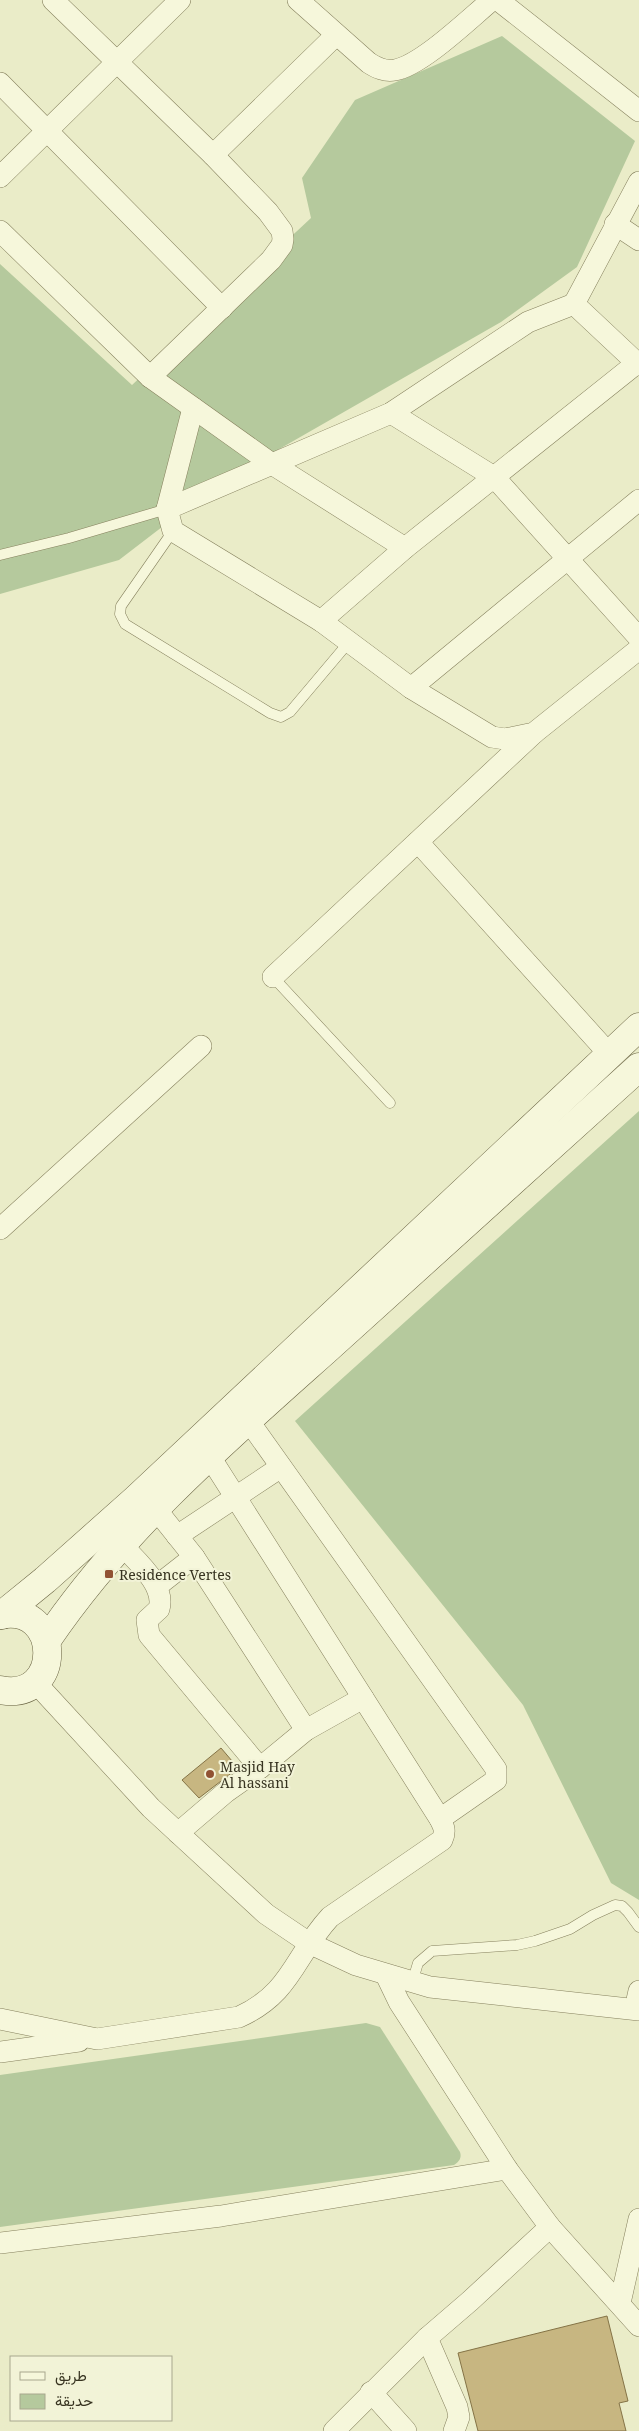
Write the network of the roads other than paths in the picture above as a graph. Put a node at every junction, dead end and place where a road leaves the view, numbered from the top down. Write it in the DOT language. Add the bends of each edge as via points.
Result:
graph roads {
  1 [pos="53,0"];
  2 [pos="180,0"];
  3 [pos="298,0"];
  4 [pos="492,0"];
  5 [pos="498,0"];
  6 [pos="336,35"];
  7 [pos="116,62"];
  8 [pos="0,83"];
  9 [pos="639,111"];
  10 [pos="47,131"];
  11 [pos="213,155"];
  12 [pos="0,177"];
  13 [pos="639,182"];
  14 [pos="615,224"];
  15 [pos="0,231"];
  16 [pos="639,240"];
  17 [pos="574,304"];
  18 [pos="222,308"];
  19 [pos="638,364"];
  20 [pos="150,377"];
  21 [pos="193,408"];
  22 [pos="391,413"];
  23 [pos="272,464"];
  24 [pos="494,477"];
  25 [pos="639,500"];
  26 [pos="167,508"];
  27 [pos="173,532"];
  28 [pos="406,548"];
  29 [pos="0,555"];
  30 [pos="566,559"];
  31 [pos="321,621"];
  32 [pos="639,638"];
  33 [pos="349,642"];
  34 [pos="639,650"];
  35 [pos="411,688"];
  36 [pos="534,733"];
  37 [pos="418,842"];
  38 [pos="273,978"];
  39 [pos="639,1027"];
  40 [pos="201,1046"];
  41 [pos="610,1055"];
  42 [pos="639,1067"];
  43 [pos="390,1103"];
  44 [pos="0,1229"];
  45 [pos="248,1420"];
  46 [pos="210,1457"];
  47 [pos="281,1467"];
  48 [pos="235,1496"];
  49 [pos="155,1508"];
  50 [pos="177,1536"];
  51 [pos="121,1544"];
  52 [pos="194,1557"];
  53 [pos="157,1586"];
  54 [pos="1,1615"];
  55 [pos="47,1640"];
  56 [pos="35,1682"];
  57 [pos="1,1691"];
  58 [pos="363,1698"];
  59 [pos="306,1730"];
  60 [pos="260,1768"];
  61 [pos="440,1819"];
  62 [pos="178,1833"];
  63 [pos="639,1927"];
  64 [pos="309,1943"];
  65 [pos="386,1974"];
  66 [pos="412,1983"];
  67 [pos="638,2003"];
  68 [pos="0,2019"];
  69 [pos="97,2039"];
  70 [pos="0,2052"];
  71 [pos="507,2169"];
  72 [pos="639,2219"];
  73 [pos="550,2227"];
  74 [pos="0,2243"];
  75 [pos="620,2303"];
  76 [pos="639,2326"];
  77 [pos="427,2338"];
  78 [pos="371,2392"];
  79 [pos="334,2431"];
  80 [pos="406,2431"];
  81 [pos="454,2431"];
  1 -- 7 [label="street"];
  2 -- 7 [label="street"];
  3 -- 6 [label="street"];
  4 -- 6 [label="street" via="413,63 398,69 384,70 369,63"];
  5 -- 9 [label="street"];
  6 -- 11 [label="street"];
  7 -- 10 [label="street"];
  7 -- 11 [label="street"];
  8 -- 10 [label="street"];
  10 -- 12 [label="street"];
  10 -- 18 [label="street"];
  11 -- 18 [label="street" via="268,212 282,231 283,239 271,260"];
  13 -- 14 [label="street"];
  14 -- 16 [label="street"];
  14 -- 17 [label="street"];
  15 -- 20 [label="street"];
  17 -- 19 [label="street"];
  17 -- 22 [label="street" via="528,322"];
  18 -- 20 [label="street"];
  19 -- 24 [label="street"];
  20 -- 21 [label="street"];
  21 -- 23 [label="street"];
  21 -- 26 [label="street"];
  22 -- 23 [label="street"];
  22 -- 24 [label="street"];
  23 -- 26 [label="street"];
  23 -- 28 [label="street"];
  24 -- 28 [label="street"];
  24 -- 30 [label="street"];
  25 -- 30 [label="street"];
  26 -- 27 [label="street"];
  26 -- 29 [label="lane"];
  27 -- 31 [label="street"];
  27 -- 33 [label="lane" via="121,606 120,614 125,624 146,638 281,717 290,712"];
  28 -- 31 [label="street"];
  30 -- 32 [label="street"];
  30 -- 35 [label="street"];
  31 -- 33 [label="street"];
  33 -- 35 [label="street"];
  34 -- 36 [label="street"];
  35 -- 36 [label="street" via="492,737 505,739"];
  36 -- 37 [label="street"];
  37 -- 38 [label="street"];
  37 -- 41 [label="street"];
  38 -- 43 [label="lane"];
  39 -- 41 [label="street"];
  40 -- 44 [label="street"];
  41 -- 54 [label="street" via="136,1499"];
  42 -- 45 [label="street"];
  45 -- 46 [label="street"];
  45 -- 47 [label="street"];
  46 -- 48 [label="street"];
  46 -- 49 [label="street"];
  47 -- 48 [label="street"];
  47 -- 61 [label="street" via="496,1769 496,1780"];
  48 -- 50 [label="street"];
  48 -- 58 [label="street"];
  49 -- 50 [label="street"];
  49 -- 51 [label="street"];
  50 -- 52 [label="street"];
  51 -- 53 [label="street"];
  51 -- 55 [label="street" via="72,1603"];
  52 -- 53 [label="street"];
  52 -- 59 [label="street"];
  53 -- 60 [label="street" via="162,1600 159,1609 147,1620 148,1635"];
  54 -- 55 [label="street" via="24,1617 42,1630"];
  55 -- 56 [label="street" via="48,1663"];
  56 -- 57 [label="street" via="19,1691"];
  56 -- 62 [label="street"];
  58 -- 59 [label="street"];
  58 -- 61 [label="street"];
  59 -- 60 [label="street"];
  60 -- 62 [label="street"];
  61 -- 64 [label="street" via="445,1830 442,1840 330,1917"];
  62 -- 64 [label="street" via="266,1914"];
  63 -- 66 [label="lane" via="622,1906 615,1906 593,1914 570,1930 535,1941 432,1951 422,1958"];
  64 -- 65 [label="street" via="356,1965"];
  64 -- 69 [label="street" via="285,1982 257,2009 239,2017"];
  65 -- 66 [label="street"];
  65 -- 71 [label="street" via="399,2002"];
  66 -- 67 [label="street"];
  68 -- 69 [label="street"];
  69 -- 70 [label="street"];
  71 -- 73 [label="street"];
  71 -- 74 [label="street" via="221,2216"];
  72 -- 75 [label="street"];
  73 -- 75 [label="street"];
  73 -- 77 [label="street"];
  75 -- 76 [label="street"];
  77 -- 78 [label="street"];
  77 -- 81 [label="street" via="457,2407 459,2417"];
  78 -- 79 [label="street"];
  78 -- 80 [label="street"];
}
